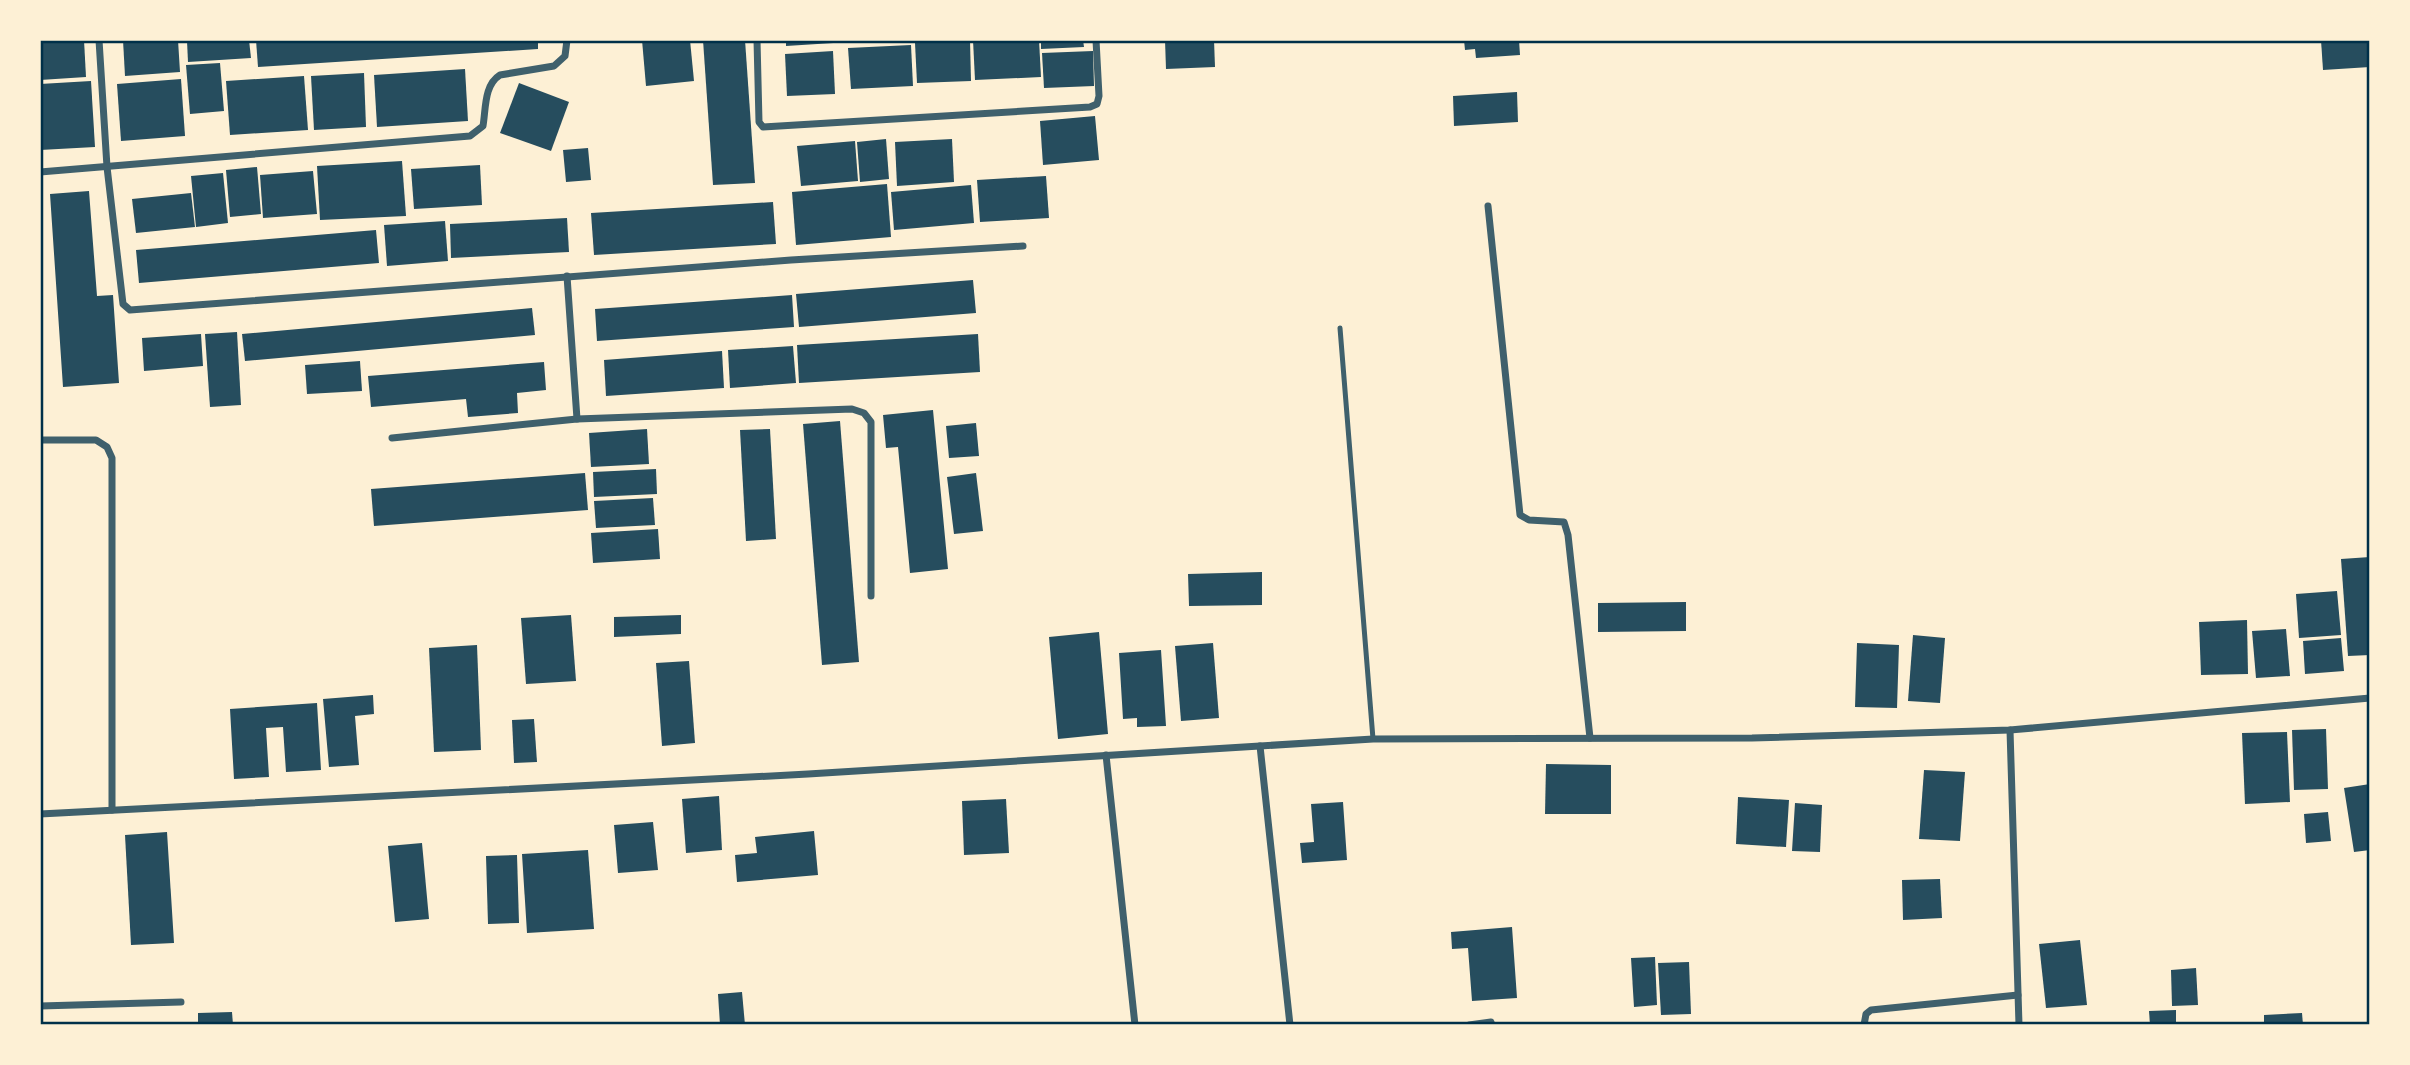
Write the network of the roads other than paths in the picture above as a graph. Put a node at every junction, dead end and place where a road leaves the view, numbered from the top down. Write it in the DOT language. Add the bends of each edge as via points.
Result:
graph roads {
  1 [pos="99,40"];
  2 [pos="567,40"];
  3 [pos="757,40"];
  4 [pos="1096,40"];
  5 [pos="107,167"];
  6 [pos="40,172"];
  7 [pos="1488,206"];
  8 [pos="1023,246"];
  9 [pos="567,276"];
  10 [pos="1340,328"];
  11 [pos="577,419"];
  12 [pos="392,438"];
  13 [pos="40,440"];
  14 [pos="871,596"];
  15 [pos="2370,698"];
  16 [pos="2010,730"];
  17 [pos="1590,738"];
  18 [pos="1373,739"];
  19 [pos="1259,746"];
  20 [pos="1106,755"];
  21 [pos="112,810"];
  22 [pos="40,814"];
  23 [pos="2018,995"];
  24 [pos="181,1002"];
  25 [pos="40,1006"];
  26 [pos="1135,1025"];
  27 [pos="1290,1025"];
  28 [pos="1468,1025"];
  29 [pos="1492,1025"];
  30 [pos="1864,1025"];
  31 [pos="2019,1025"];
  1 -- 5 [label="street"];
  2 -- 5 [label="street" via="565,56 554,66 495,78 489,84 483,126 470,136"];
  3 -- 4 [label="street" via="759,122 763,127 1090,107 1097,104 1099,96"];
  5 -- 6 [label="street"];
  5 -- 9 [label="street" via="123,304 130,310"];
  7 -- 17 [label="street" via="1520,515 1529,520 1564,522"];
  8 -- 9 [label="street"];
  9 -- 11 [label="street"];
  10 -- 18 [label="lane"];
  11 -- 12 [label="street"];
  11 -- 14 [label="street" via="852,409 864,413 871,422"];
  13 -- 21 [label="street" via="96,440 107,447 112,458"];
  15 -- 16 [label="street"];
  16 -- 17 [label="street"];
  16 -- 23 [label="street"];
  17 -- 18 [label="street"];
  18 -- 19 [label="street"];
  19 -- 20 [label="street"];
  19 -- 27 [label="street"];
  20 -- 21 [label="street"];
  20 -- 26 [label="street"];
  21 -- 22 [label="street"];
  23 -- 30 [label="street" via="1871,1010"];
  23 -- 31 [label="street"];
  24 -- 25 [label="street"];
  28 -- 29 [label="street"];
}
